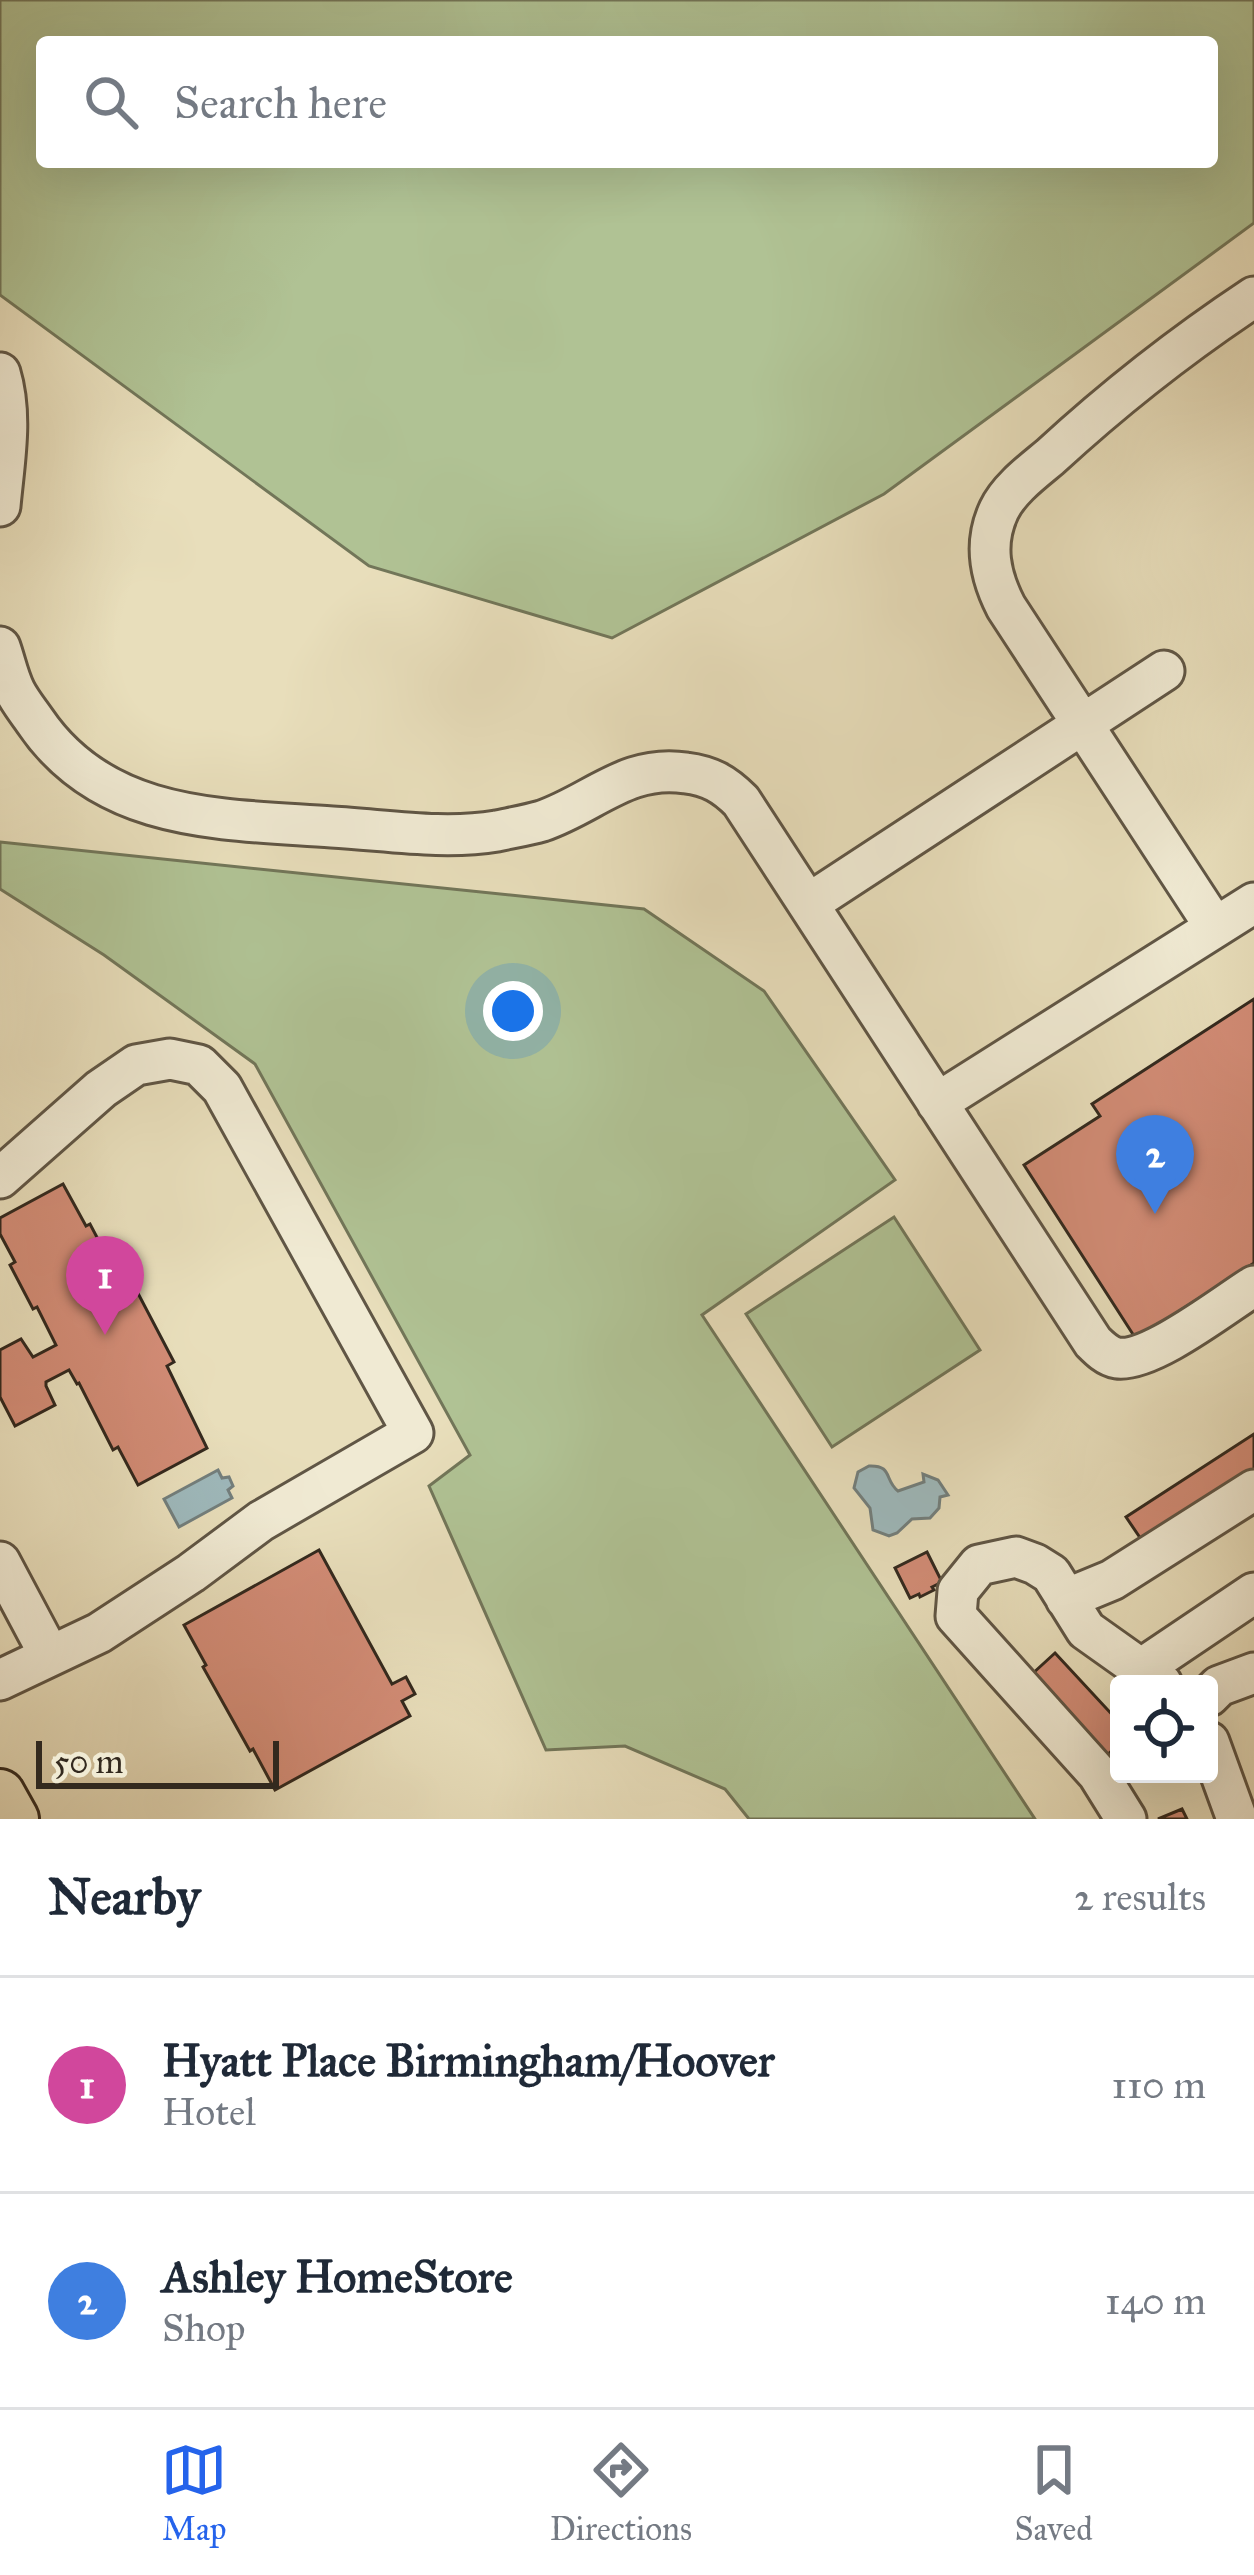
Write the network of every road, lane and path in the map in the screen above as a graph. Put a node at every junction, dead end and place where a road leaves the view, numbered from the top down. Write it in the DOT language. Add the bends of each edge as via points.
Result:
graph roads {
  1 [pos="1254,297"];
  2 [pos="0,373"];
  3 [pos="0,506"];
  4 [pos="0,647"];
  5 [pos="1164,671"];
  6 [pos="1083,724"];
  7 [pos="1254,903"];
  8 [pos="808,904"];
  9 [pos="1215,927"];
  10 [pos="937,1103"];
  11 [pos="0,1178"];
  12 [pos="1254,1286"];
  13 [pos="1254,1490"];
  14 [pos="0,1562"];
  15 [pos="1254,1593"];
  16 [pos="1066,1599"];
  17 [pos="50,1656"];
  18 [pos="1254,1673"];
  19 [pos="1148,1675"];
  20 [pos="1153,1675"];
  21 [pos="0,1680"];
  22 [pos="1218,1687"];
  23 [pos="1218,1767"];
  24 [pos="0,1794"];
  25 [pos="1122,1795"];
  26 [pos="14,1819"];
  27 [pos="1237,1819"];
  1 -- 6 [label="street" via="1073,435 1019,484 994,523 995,586"];
  2 -- 3 [label="street" via="7,418"];
  4 -- 8 [label="street" via="15,692 68,761 106,788 159,809 446,835 542,820 644,772 696,774 723,783 741,801"];
  5 -- 6 [label="street"];
  6 -- 8 [label="street"];
  6 -- 9 [label="street"];
  7 -- 9 [label="street"];
  8 -- 10 [label="street"];
  9 -- 10 [label="street"];
  10 -- 12 [label="street" via="1104,1353 1152,1352"];
  11 -- 17 [label="street" via="136,1065 199,1065 222,1088 413,1433 261,1521 99,1633"];
  13 -- 16 [label="street" via="1112,1580"];
  14 -- 17 [label="street"];
  15 -- 20 [label="street"];
  16 -- 19 [label="street" via="1086,1630"];
  16 -- 25 [label="street" via="1051,1574 1016,1557 979,1564 958,1591 956,1616"];
  17 -- 21 [label="street"];
  18 -- 22 [label="street"];
  23 -- 27 [label="street"];
  24 -- 26 [label="main road"];
}
